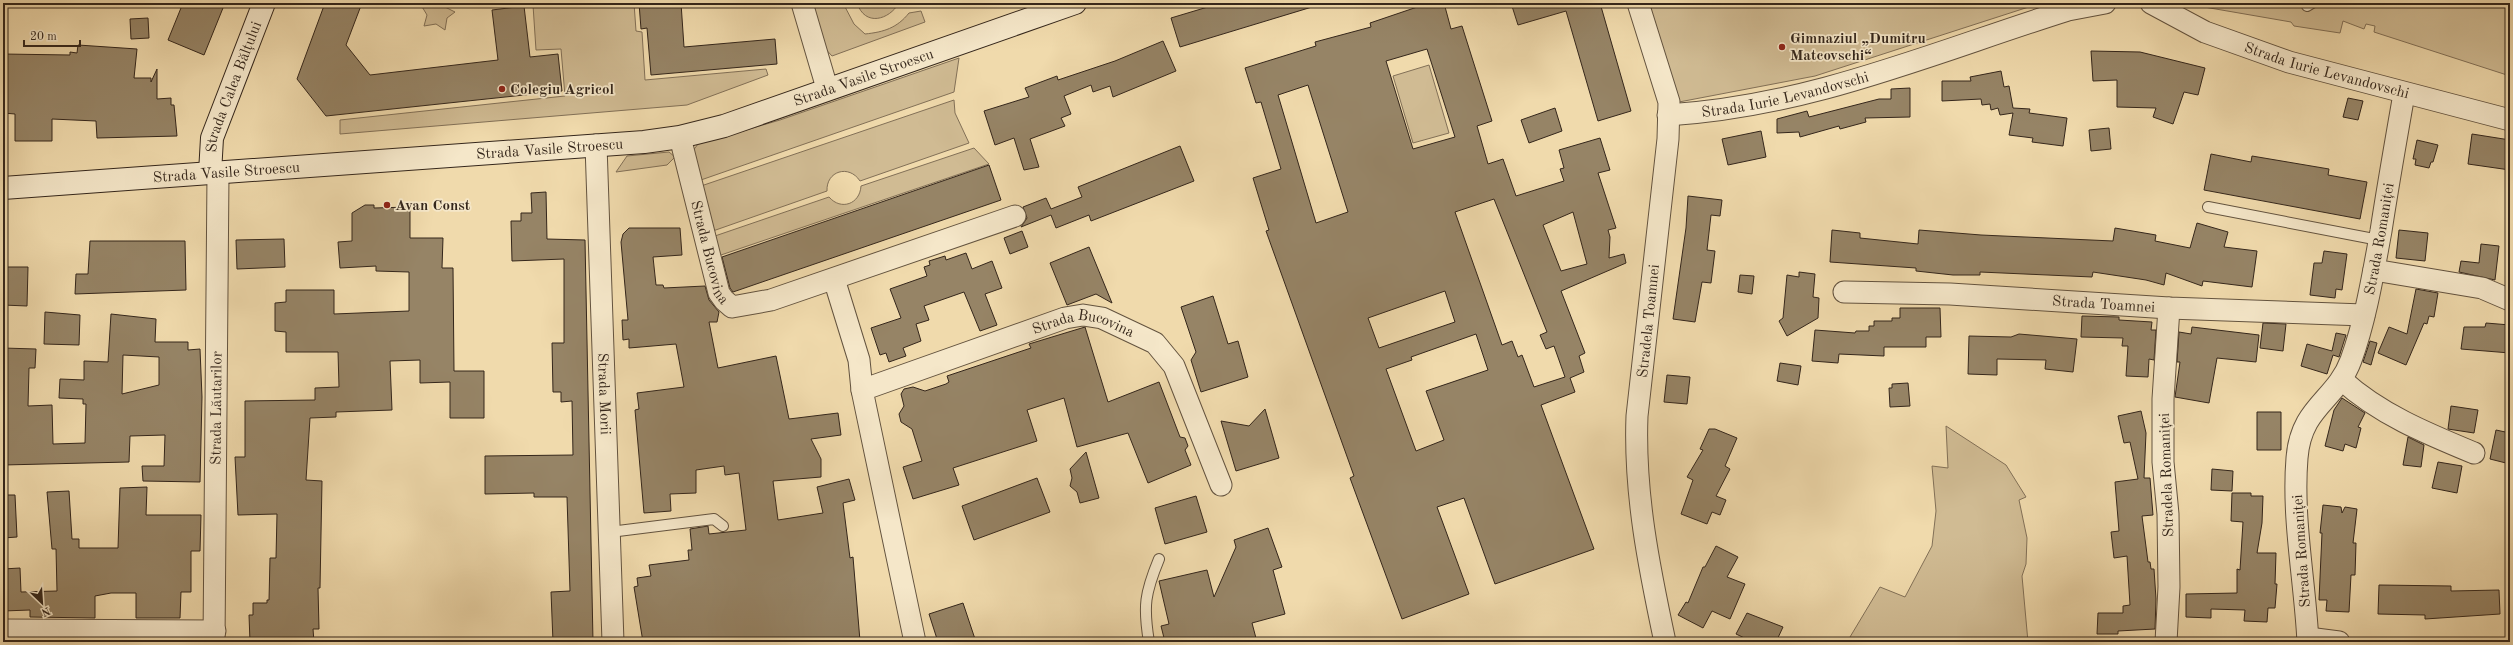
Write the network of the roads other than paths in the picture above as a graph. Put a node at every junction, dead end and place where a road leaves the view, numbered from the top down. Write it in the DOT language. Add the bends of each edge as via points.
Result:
graph roads {
  1 [pos="264,3"];
  2 [pos="802,3"];
  3 [pos="1075,3"];
  4 [pos="1638,3"];
  5 [pos="2105,3"];
  6 [pos="2155,4"];
  7 [pos="827,88"];
  8 [pos="2404,94"];
  9 [pos="1668,114"];
  10 [pos="2510,120"];
  11 [pos="680,137"];
  12 [pos="596,145"];
  13 [pos="214,174"];
  14 [pos="3,188"];
  15 [pos="2208,207"];
  16 [pos="1015,216"];
  17 [pos="2379,240"];
  18 [pos="2374,270"];
  19 [pos="834,279"];
  20 [pos="1844,292"];
  21 [pos="2510,300"];
  22 [pos="2169,308"];
  23 [pos="2364,315"];
  24 [pos="2342,380"];
  25 [pos="862,390"];
  26 [pos="2474,453"];
  27 [pos="1221,485"];
  28 [pos="723,526"];
  29 [pos="610,532"];
  30 [pos="1158,559"];
  31 [pos="3,630"];
  32 [pos="214,637"];
  33 [pos="2308,640"];
  34 [pos="613,642"];
  35 [pos="915,642"];
  36 [pos="1149,642"];
  37 [pos="1665,642"];
  38 [pos="2166,642"];
  39 [pos="2338,642"];
  1 -- 13 [label="main road, Strada Calea Bălțului" via="212,138"];
  2 -- 7 [label="street"];
  3 -- 7 [label="main road, Strada Vasile Stroescu"];
  4 -- 9 [label="street, Stradela Toamnei" via="1668,102"];
  5 -- 9 [label="street, Strada Iurie Levandovschi" via="2068,10 1855,82 1718,112"];
  6 -- 8 [label="street, Strada Iurie Levandovschi" via="2205,32 2289,62"];
  7 -- 11 [label="main road, Strada Vasile Stroescu" via="724,126"];
  8 -- 10 [label="street, Strada Iurie Levandovschi"];
  8 -- 17 [label="street, Strada Romaniței"];
  9 -- 37 [label="street, Stradela Toamnei" via="1668,139 1638,408 1636,447 1642,525"];
  11 -- 12 [label="main road, Strada Vasile Stroescu"];
  11 -- 19 [label="street, Strada Bucovina" via="719,293 724,300 732,307 755,304"];
  12 -- 13 [label="main road, Strada Vasile Stroescu"];
  12 -- 29 [label="street, Strada Morii"];
  13 -- 14 [label="main road, Strada Vasile Stroescu"];
  13 -- 32 [label="street, Strada Lăutarilor"];
  15 -- 17 [label="lane"];
  16 -- 19 [label="street, Strada Bucovina"];
  17 -- 18 [label="street, Strada Romaniței"];
  18 -- 21 [label="street" via="2482,288"];
  18 -- 23 [label="street, Strada Romaniței"];
  19 -- 25 [label="street" via="859,360"];
  20 -- 22 [label="street, Strada Toamnei" via="1950,294"];
  22 -- 23 [label="street, Strada Toamnei"];
  22 -- 38 [label="street, Stradela Romaniței" via="2163,399 2163,462 2168,521"];
  23 -- 24 [label="street, Strada Romaniței" via="2351,361"];
  24 -- 26 [label="street" via="2376,406 2436,437"];
  24 -- 33 [label="street, Strada Romaniței" via="2312,412 2302,429 2297,458 2299,556"];
  25 -- 27 [label="street, Strada Bucovina" via="1065,318 1083,315 1102,318 1155,343 1174,366"];
  25 -- 35 [label="street"];
  28 -- 29 [label="lane" via="714,519"];
  29 -- 34 [label="street, Strada Morii"];
  30 -- 36 [label="lane" via="1148,586 1144,612"];
  31 -- 32 [label="street"];
  33 -- 39 [label="street"];
}
